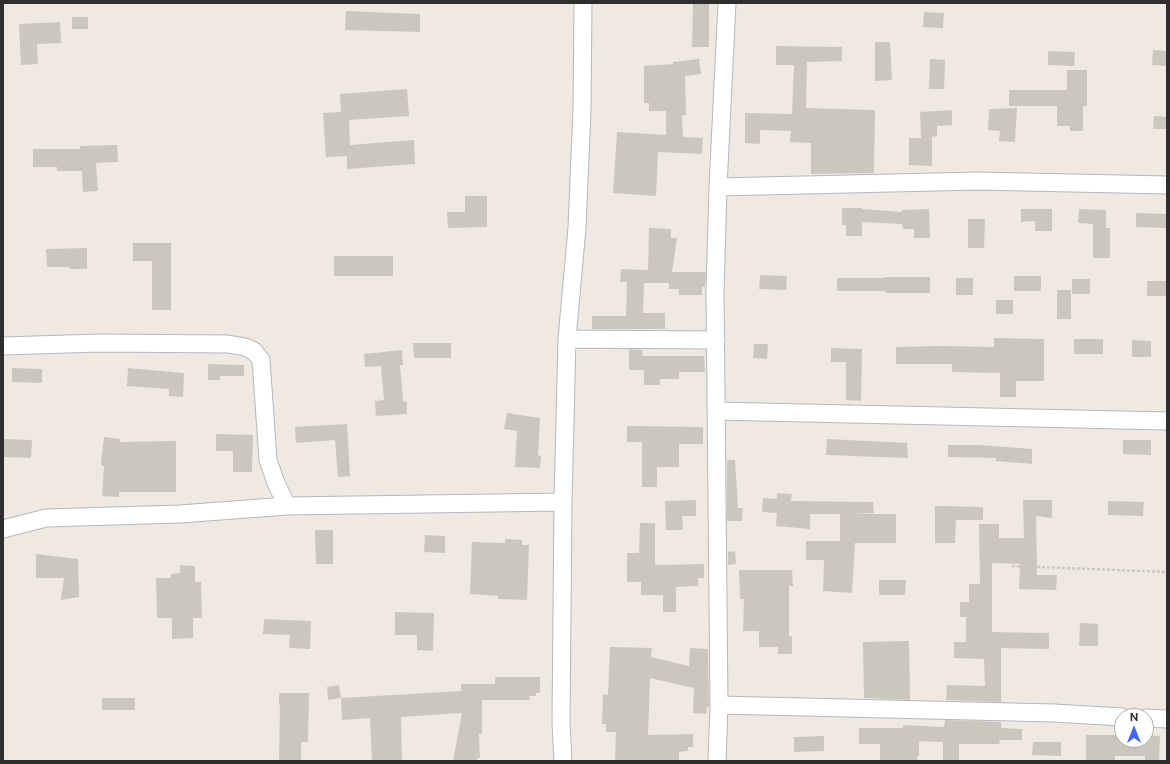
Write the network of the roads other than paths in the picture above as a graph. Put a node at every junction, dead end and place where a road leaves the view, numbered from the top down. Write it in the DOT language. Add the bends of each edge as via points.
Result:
graph roads {
  1 [pos="583,3"];
  2 [pos="727,3"];
  3 [pos="1167,185"];
  4 [pos="718,187"];
  5 [pos="567,339"];
  6 [pos="716,340"];
  7 [pos="3,346"];
  8 [pos="716,411"];
  9 [pos="1167,421"];
  10 [pos="563,502"];
  11 [pos="287,506"];
  12 [pos="3,529"];
  13 [pos="719,705"];
  14 [pos="1114,717"];
  15 [pos="1154,718"];
  16 [pos="1167,719"];
  17 [pos="563,761"];
  18 [pos="717,761"];
  1 -- 5 [label="street" via="577,220"];
  2 -- 4 [label="street"];
  3 -- 4 [label="street" via="978,181"];
  4 -- 6 [label="street"];
  5 -- 6 [label="street"];
  5 -- 10 [label="street"];
  6 -- 8 [label="street"];
  7 -- 11 [label="street" via="99,343 228,344 254,351 261,360 268,460"];
  8 -- 9 [label="street"];
  8 -- 13 [label="street"];
  10 -- 11 [label="street"];
  10 -- 17 [label="street"];
  11 -- 12 [label="street" via="180,514 46,518"];
  13 -- 14 [label="street"];
  13 -- 18 [label="street"];
  15 -- 16 [label="street"];
}
